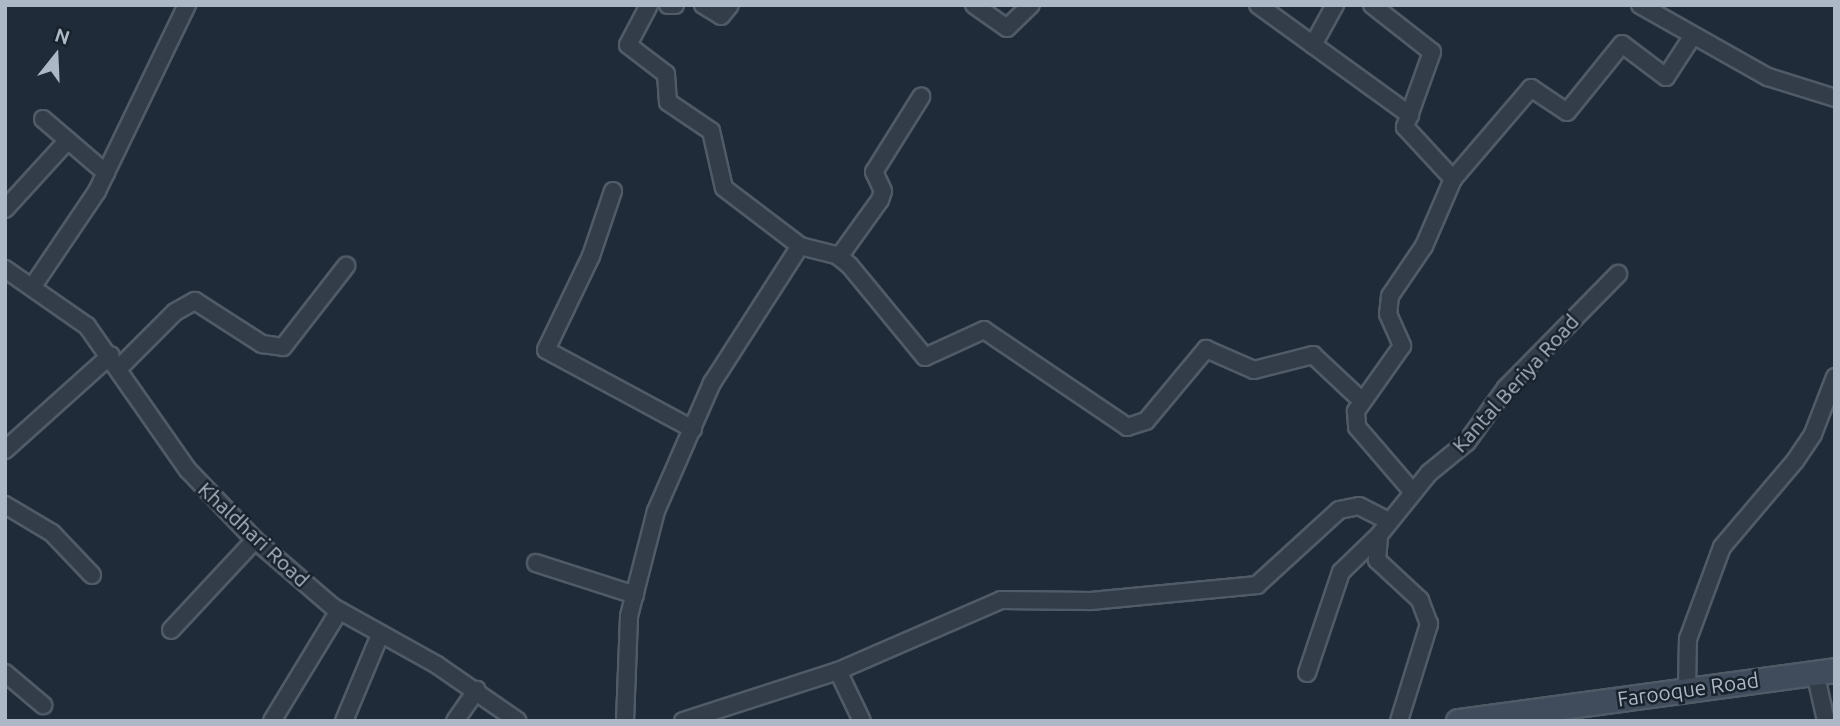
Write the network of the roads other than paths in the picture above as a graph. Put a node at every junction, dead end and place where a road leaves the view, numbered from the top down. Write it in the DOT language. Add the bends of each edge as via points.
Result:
graph roads {
  1 [pos="187,5"];
  2 [pos="649,5"];
  3 [pos="668,5"];
  4 [pos="675,5"];
  5 [pos="703,5"];
  6 [pos="730,5"];
  7 [pos="974,5"];
  8 [pos="1031,5"];
  9 [pos="1258,5"];
  10 [pos="1335,5"];
  11 [pos="1372,5"];
  12 [pos="1640,5"];
  13 [pos="1692,37"];
  14 [pos="1313,45"];
  15 [pos="921,97"];
  16 [pos="1835,98"];
  17 [pos="1410,115"];
  18 [pos="43,119"];
  19 [pos="68,140"];
  20 [pos="106,173"];
  21 [pos="1453,179"];
  22 [pos="613,191"];
  23 [pos="5,209"];
  24 [pos="800,246"];
  25 [pos="839,257"];
  26 [pos="346,266"];
  27 [pos="5,269"];
  28 [pos="1618,274"];
  29 [pos="33,286"];
  30 [pos="115,362"];
  31 [pos="1835,377"];
  32 [pos="1361,400"];
  33 [pos="692,429"];
  34 [pos="5,450"];
  35 [pos="1413,492"];
  36 [pos="5,505"];
  37 [pos="1384,528"];
  38 [pos="255,540"];
  39 [pos="536,563"];
  40 [pos="92,575"];
  41 [pos="635,595"];
  42 [pos="339,611"];
  43 [pos="171,630"];
  44 [pos="380,635"];
  45 [pos="838,671"];
  46 [pos="1825,671"];
  47 [pos="5,673"];
  48 [pos="1307,673"];
  49 [pos="1687,689"];
  50 [pos="477,690"];
  51 [pos="43,705"];
  52 [pos="1470,720"];
  53 [pos="272,721"];
  54 [pos="344,721"];
  55 [pos="454,721"];
  56 [pos="519,721"];
  57 [pos="625,721"];
  58 [pos="683,721"];
  59 [pos="862,721"];
  60 [pos="1399,721"];
  61 [pos="1826,721"];
  1 -- 20 [label="street"];
  2 -- 24 [label="street" via="628,45 666,74 668,102 711,131 724,188"];
  3 -- 4 [label="street"];
  5 -- 6 [label="street" via="721,16"];
  7 -- 8 [label="street" via="1007,28"];
  9 -- 14 [label="street"];
  10 -- 14 [label="street"];
  11 -- 17 [label="street" via="1434,57"];
  12 -- 13 [label="street"];
  13 -- 16 [label="street" via="1769,77"];
  13 -- 21 [label="street" via="1666,77 1622,44 1567,112 1531,88"];
  14 -- 17 [label="street"];
  15 -- 25 [label="street" via="874,172 883,191 880,200"];
  17 -- 21 [label="street" via="1405,127"];
  18 -- 19 [label="street"];
  19 -- 20 [label="street"];
  19 -- 23 [label="street"];
  20 -- 29 [label="street"];
  21 -- 32 [label="street" via="1424,246 1390,296 1388,314 1402,346"];
  22 -- 33 [label="street" via="591,256 545,350"];
  24 -- 25 [label="street"];
  24 -- 33 [label="street" via="712,383"];
  25 -- 32 [label="street" via="876,292 925,357 984,330 1127,427 1146,421 1206,349 1254,370 1313,355"];
  26 -- 30 [label="street" via="283,347 262,344 195,301"];
  27 -- 29 [label="street, Khaldhari Road"];
  28 -- 35 [label="street, Kantal Beriya Road" via="1506,388 1467,442"];
  29 -- 30 [label="street, Khaldhari Road" via="74,315"];
  30 -- 34 [label="street"];
  30 -- 38 [label="street, Khaldhari Road" via="188,470"];
  31 -- 49 [label="street" via="1813,434 1722,547 1688,639"];
  32 -- 35 [label="street" via="1357,427"];
  33 -- 41 [label="street" via="656,511"];
  35 -- 37 [label="street, Kantal Beriya Road"];
  36 -- 40 [label="street" via="52,533"];
  37 -- 45 [label="street" via="1359,506 1339,510 1256,585 1216,584 1091,601 1001,600"];
  37 -- 48 [label="street, Kantal Beriya Road" via="1341,572"];
  37 -- 60 [label="street" via="1377,560 1420,600 1429,624"];
  38 -- 42 [label="street, Khaldhari Road"];
  38 -- 43 [label="street"];
  39 -- 41 [label="street"];
  41 -- 57 [label="street" via="626,651"];
  42 -- 44 [label="street, Khaldhari Road"];
  42 -- 53 [label="street"];
  44 -- 50 [label="street, Khaldhari Road"];
  44 -- 54 [label="street"];
  45 -- 58 [label="street"];
  45 -- 59 [label="street"];
  46 -- 49 [label="main road, Farooque Road"];
  46 -- 61 [label="street"];
  47 -- 51 [label="street"];
  49 -- 52 [label="main road, Farooque Road"];
  50 -- 55 [label="street"];
  50 -- 56 [label="street, Khaldhari Road"];
}
